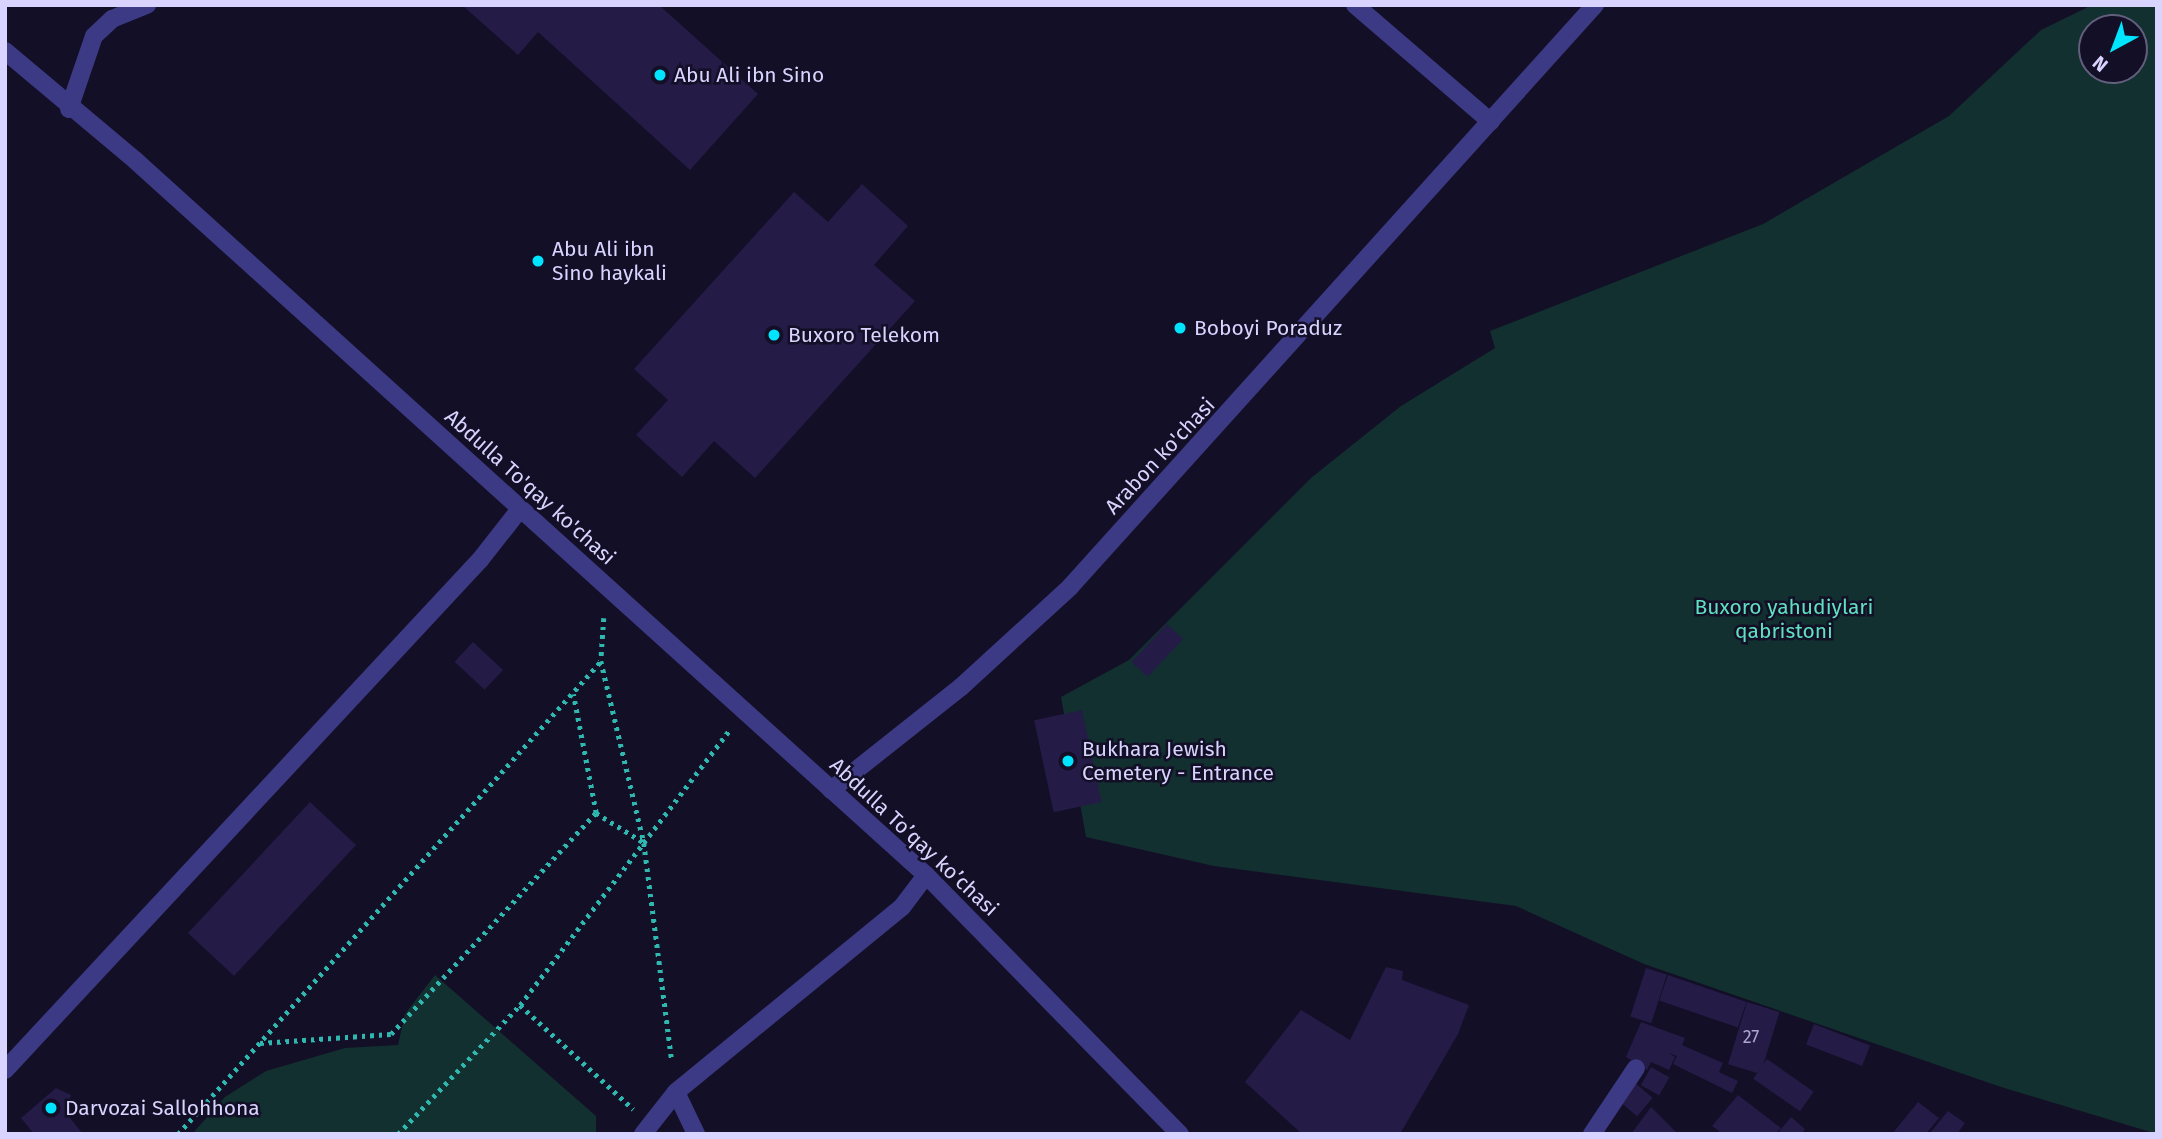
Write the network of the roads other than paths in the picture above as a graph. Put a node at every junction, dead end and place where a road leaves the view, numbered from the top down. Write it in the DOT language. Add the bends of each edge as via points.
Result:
graph roads {
  1 [pos="147,5"];
  2 [pos="1355,5"];
  3 [pos="1595,5"];
  4 [pos="5,51"];
  5 [pos="69,110"];
  6 [pos="1491,122"];
  7 [pos="520,509"];
  8 [pos="606,586"];
  9 [pos="831,790"];
  10 [pos="926,875"];
  11 [pos="1636,1068"];
  12 [pos="5,1070"];
  13 [pos="676,1092"];
  14 [pos="647,1129"];
  15 [pos="696,1134"];
  16 [pos="1180,1134"];
  17 [pos="1592,1134"];
  1 -- 5 [label="street" via="112,19 94,36"];
  2 -- 6 [label="street"];
  3 -- 6 [label="street, Arabon ko'chasi"];
  4 -- 5 [label="street, Abdulla To'qay ko'chasi"];
  5 -- 7 [label="street, Abdulla To'qay ko'chasi" via="136,161"];
  6 -- 9 [label="street, Arabon ko'chasi" via="1070,587 961,687"];
  7 -- 8 [label="street, Abdulla To'qay ko'chasi"];
  7 -- 12 [label="street" via="480,561"];
  8 -- 9 [label="street, Abdulla To’qay ko’chasi"];
  9 -- 10 [label="street, Abdulla To’qay ko’chasi"];
  10 -- 13 [label="street" via="902,907"];
  10 -- 16 [label="street, Abdulla To’qay ko’chasi"];
  11 -- 17 [label="street"];
  13 -- 14 [label="street"];
  13 -- 15 [label="street"];
}
